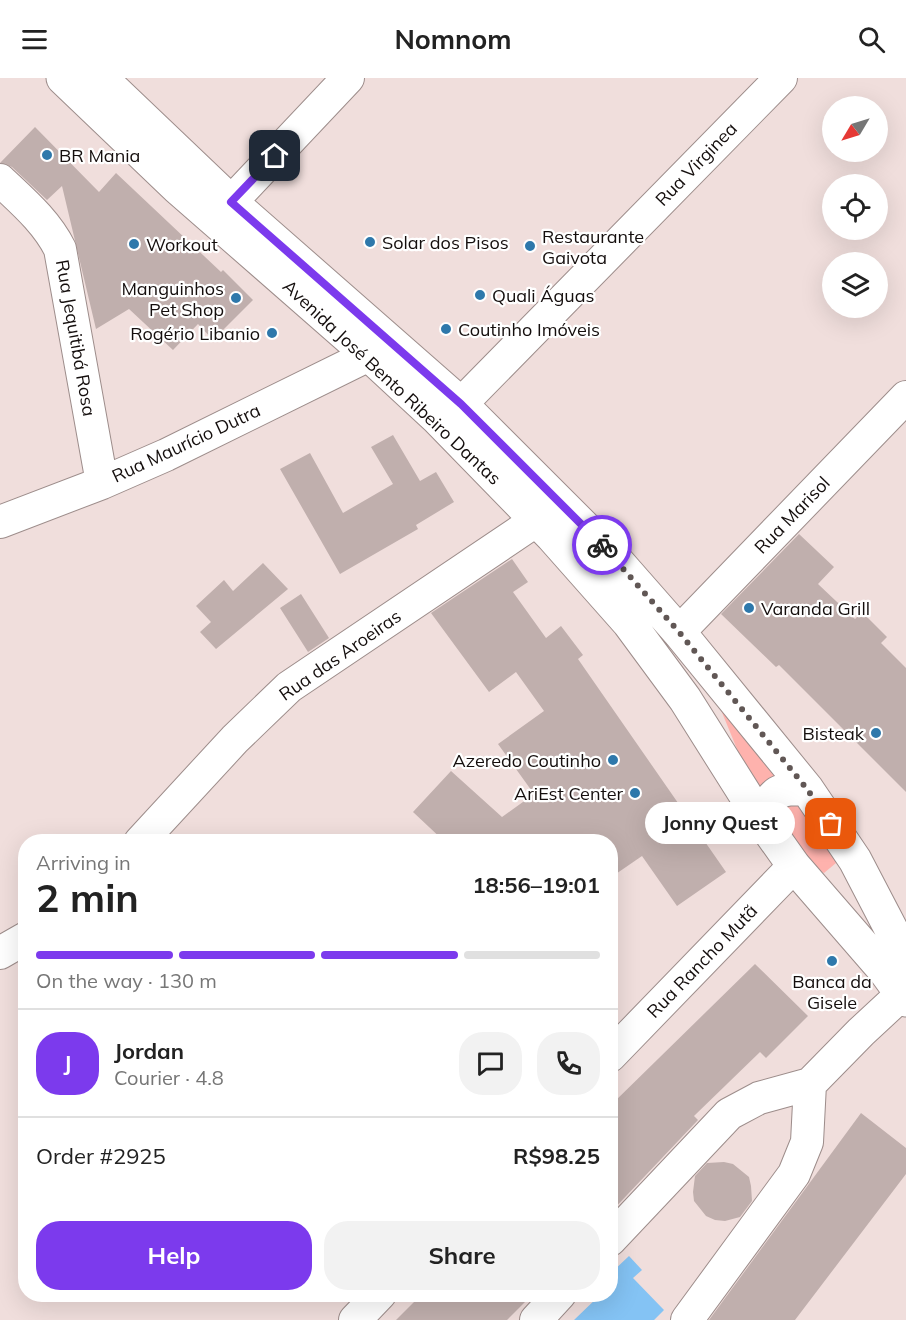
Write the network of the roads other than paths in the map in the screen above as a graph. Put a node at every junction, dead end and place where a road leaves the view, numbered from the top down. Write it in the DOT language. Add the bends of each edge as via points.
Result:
graph roads {
  1 [pos="63,78"];
  2 [pos="101,78"];
  3 [pos="348,78"];
  4 [pos="781,78"];
  5 [pos="0,180"];
  6 [pos="231,202"];
  7 [pos="369,355"];
  8 [pos="906,398"];
  9 [pos="461,404"];
  10 [pos="102,483"];
  11 [pos="537,520"];
  12 [pos="0,522"];
  13 [pos="679,632"];
  14 [pos="807,789"];
  15 [pos="760,818"];
  16 [pos="147,834"];
  17 [pos="855,860"];
  18 [pos="803,877"];
  19 [pos="18,943"];
  20 [pos="0,953"];
  21 [pos="906,958"];
  22 [pos="904,997"];
  23 [pos="618,1049"];
  24 [pos="810,1084"];
  25 [pos="618,1232"];
  26 [pos="372,1302"];
  27 [pos="553,1302"];
  28 [pos="355,1320"];
  29 [pos="536,1320"];
  30 [pos="687,1320"];
  1 -- 7 [label="main road, Avenida José Bento Ribeiro Dantas" via="178,188"];
  2 -- 6 [label="main road, Avenida José Bento Ribeiro Dantas"];
  3 -- 6 [label="street"];
  4 -- 9 [label="street, Rua Virginea"];
  5 -- 10 [label="street, Rua Jequitibá Rosa" via="40,220 60,249"];
  6 -- 9 [label="main road, Avenida José Bento Ribeiro Dantas"];
  7 -- 10 [label="street, Rua Maurício Dutra"];
  7 -- 11 [label="main road, Avenida José Bento Ribeiro Dantas"];
  8 -- 13 [label="street, Rua Marisol"];
  9 -- 13 [label="main road, Avenida José Bento Ribeiro Dantas" via="607,550"];
  10 -- 12 [label="street, Rua Maurício Dutra"];
  11 -- 15 [label="main road, Avenida José Bento Ribeiro Dantas" via="629,623 686,699"];
  11 -- 16 [label="street, Rua das Aroeiras" via="289,687 227,747"];
  13 -- 14 [label="main road, Avenida José Bento Ribeiro Dantas"];
  14 -- 15 [label="main road" via="786,788 775,795"];
  14 -- 17 [label="main road, Avenida José Bento Ribeiro Dantas"];
  15 -- 18 [label="main road, Avenida José Bento Ribeiro Dantas"];
  17 -- 18 [label="main road" via="851,874 827,888"];
  17 -- 21 [label="main road, Avenida José Bento Ribeiro Dantas"];
  18 -- 22 [label="main road, Avenida José Bento Ribeiro Dantas"];
  18 -- 23 [label="street, Rua Rancho Mutã"];
  19 -- 20 [label="street"];
  22 -- 24 [label="street" via="861,1032"];
  24 -- 25 [label="street" via="759,1098 729,1114"];
  24 -- 30 [label="street" via="807,1142 794,1174"];
  26 -- 28 [label="street"];
  27 -- 29 [label="street"];
}
